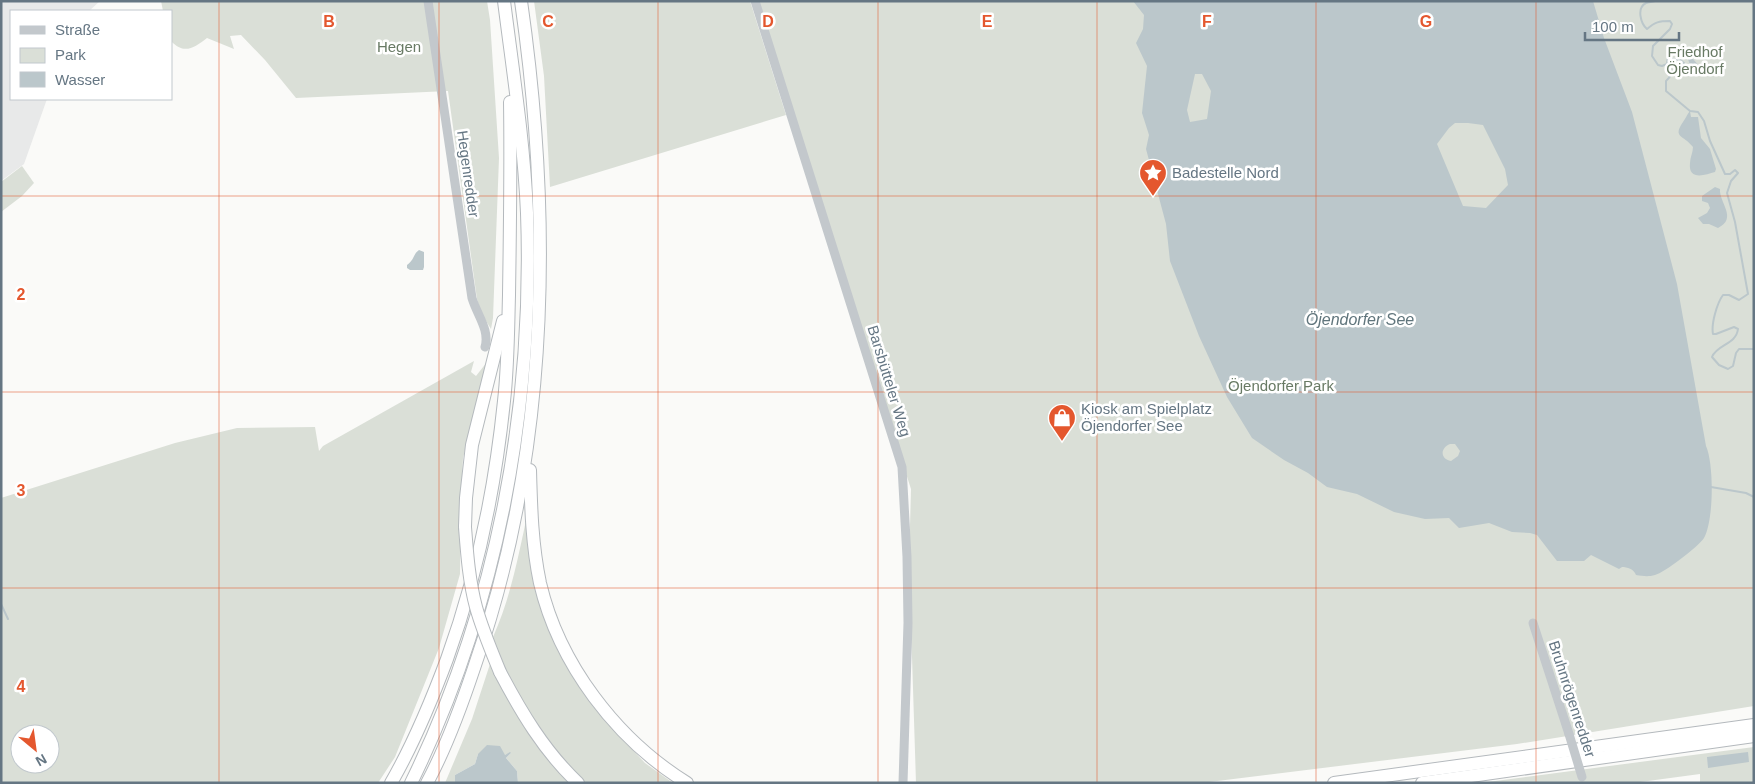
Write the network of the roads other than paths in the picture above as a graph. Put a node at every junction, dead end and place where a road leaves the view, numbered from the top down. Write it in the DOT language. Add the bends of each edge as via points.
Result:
graph roads {
  1 [pos="428,1"];
  2 [pos="504,1"];
  3 [pos="521,1"];
  4 [pos="756,1"];
  5 [pos="508,33"];
  6 [pos="508,302"];
  7 [pos="485,347"];
  8 [pos="529,440"];
  9 [pos="1533,623"];
  10 [pos="1754,725"];
  11 [pos="1754,736"];
  12 [pos="1583,780"];
  13 [pos="391,783"];
  14 [pos="411,783"];
  15 [pos="427,783"];
  16 [pos="578,783"];
  17 [pos="686,783"];
  18 [pos="903,783"];
  19 [pos="1334,783"];
  20 [pos="1422,783"];
  1 -- 7 [label="street, Hegenredder" via="472,298 475,311 487,332"];
  2 -- 5 [label="highway"];
  3 -- 8 [label="highway" via="532,91 540,213 539,330"];
  4 -- 18 [label="street, Barsbütteler Weg" via="902,468 908,623"];
  5 -- 6 [label="highway" via="511,151"];
  5 -- 14 [label="highway" via="523,150 527,214 526,310 520,398 501,518 486,586 454,685"];
  6 -- 13 [label="highway" via="507,363 498,455 472,579 458,628 423,722"];
  6 -- 16 [label="highway, bridge" via="472,445 465,527 470,577 484,633 500,672 540,740"];
  8 -- 15 [label="highway" via="508,555 484,639"];
  8 -- 17 [label="highway" via="534,547 544,599 561,641 582,679 614,722 647,754"];
  9 -- 12 [label="street, Bruhnrögenredder, bridge"];
  10 -- 19 [label="highway"];
  11 -- 20 [label="highway"];
}
